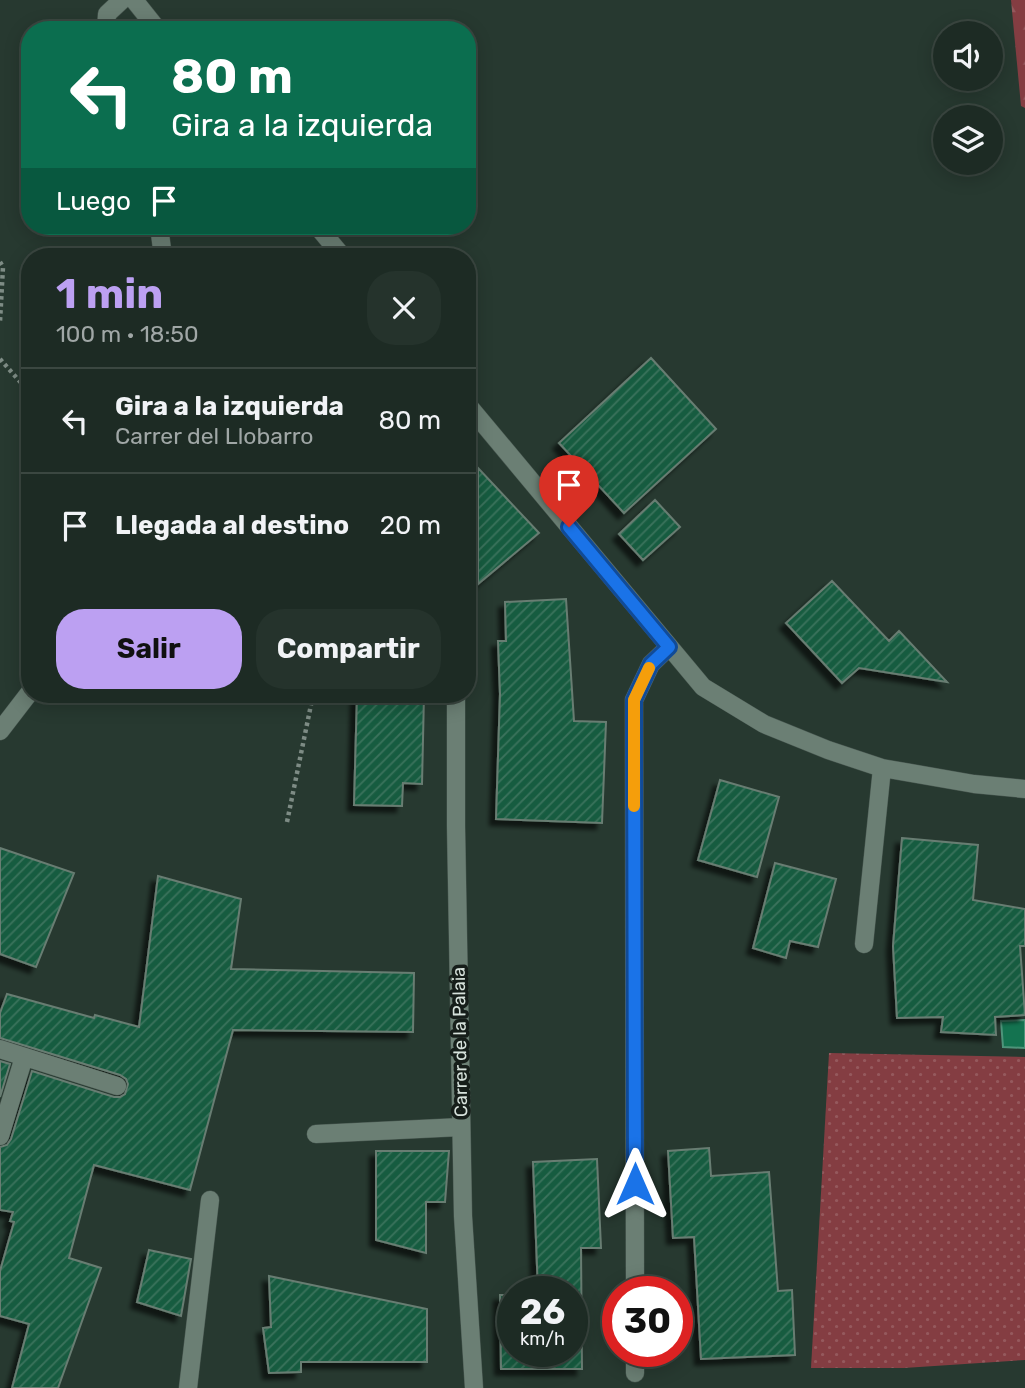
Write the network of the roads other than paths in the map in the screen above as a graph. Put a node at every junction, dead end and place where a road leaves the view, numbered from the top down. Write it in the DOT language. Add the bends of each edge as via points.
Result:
graph roads {
  1 [pos="122,0"];
  2 [pos="134,0"];
  3 [pos="107,21"];
  4 [pos="151,21"];
  5 [pos="476,418"];
  6 [pos="669,647"];
  7 [pos="22,703"];
  8 [pos="456,703"];
  9 [pos="0,731"];
  10 [pos="882,768"];
  11 [pos="1025,789"];
  12 [pos="864,944"];
  13 [pos="0,1049"];
  14 [pos="24,1057"];
  15 [pos="117,1086"];
  16 [pos="461,1127"];
  17 [pos="316,1134"];
  18 [pos="0,1136"];
  19 [pos="210,1200"];
  20 [pos="635,1276"];
  21 [pos="635,1367"];
  22 [pos="635,1373"];
  23 [pos="188,1388"];
  24 [pos="474,1388"];
  1 -- 3 [label="street" via="107,14"];
  2 -- 4 [label="street"];
  5 -- 6 [label="street"];
  6 -- 10 [label="street" via="703,687 764,724"];
  6 -- 20 [label="street" via="651,664 634,700"];
  7 -- 9 [label="street"];
  8 -- 16 [label="street, Carrer de la Palaia"];
  10 -- 11 [label="street"];
  10 -- 12 [label="street"];
  13 -- 14 [label="street"];
  14 -- 15 [label="street"];
  14 -- 18 [label="street"];
  16 -- 17 [label="street"];
  16 -- 24 [label="street, Carrer de la Palaia"];
  19 -- 23 [label="street"];
  21 -- 22 [label="street"];
}
